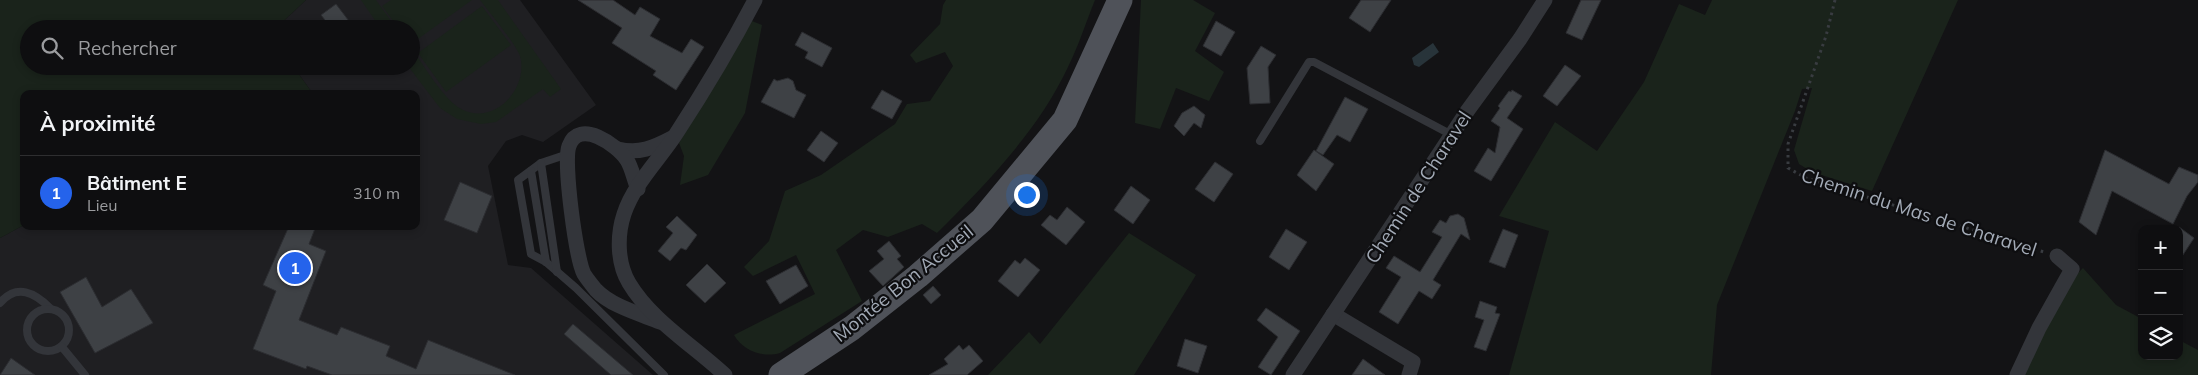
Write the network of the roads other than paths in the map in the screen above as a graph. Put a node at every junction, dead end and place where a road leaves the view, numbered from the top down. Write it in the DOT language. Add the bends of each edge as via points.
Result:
graph roads {
  1 [pos="755,0"];
  2 [pos="1120,0"];
  3 [pos="1545,0"];
  4 [pos="1452,135"];
  5 [pos="675,136"];
  6 [pos="1260,141"];
  7 [pos="618,149"];
  8 [pos="568,154"];
  9 [pos="541,163"];
  10 [pos="531,171"];
  11 [pos="638,189"];
  12 [pos="2057,256"];
  13 [pos="546,262"];
  14 [pos="557,272"];
  15 [pos="0,303"];
  16 [pos="50,308"];
  17 [pos="1334,314"];
  18 [pos="666,325"];
  19 [pos="62,347"];
  20 [pos="85,375"];
  21 [pos="664,375"];
  22 [pos="725,375"];
  23 [pos="782,375"];
  24 [pos="1293,375"];
  25 [pos="1409,375"];
  26 [pos="2017,375"];
  1 -- 5 [label="street"];
  2 -- 23 [label="main road, Montée Bon Accueil" via="1065,120 982,220 852,328"];
  3 -- 4 [label="street, Chemin de Charavel"];
  4 -- 6 [label="lane" via="1309,62"];
  4 -- 17 [label="street, Chemin de Charavel"];
  5 -- 7 [label="street" via="647,150 630,152"];
  5 -- 11 [label="street"];
  7 -- 8 [label="street" via="586,134 572,140"];
  7 -- 11 [label="street" via="628,162"];
  8 -- 9 [label="lane"];
  8 -- 18 [label="street" via="573,233 584,273 596,291 618,305"];
  9 -- 10 [label="lane"];
  9 -- 14 [label="lane"];
  10 -- 13 [label="lane"];
  10 -- 13 [label="lane" via="518,180 531,254"];
  11 -- 18 [label="street" via="623,220 620,259 630,284"];
  12 -- 26 [label="street, Chemin du Mas de Charavel" via="2072,269"];
  13 -- 14 [label="lane"];
  14 -- 21 [label="lane"];
  15 -- 16 [label="lane" via="7,295 21,290 38,296"];
  16 -- 19 [label="lane" via="63,314 70,327"];
  16 -- 19 [label="lane" via="31,317 28,337 42,351"];
  17 -- 24 [label="street, Chemin de Charavel"];
  17 -- 25 [label="street" via="1413,362"];
  18 -- 22 [label="street"];
  19 -- 20 [label="lane"];
}
